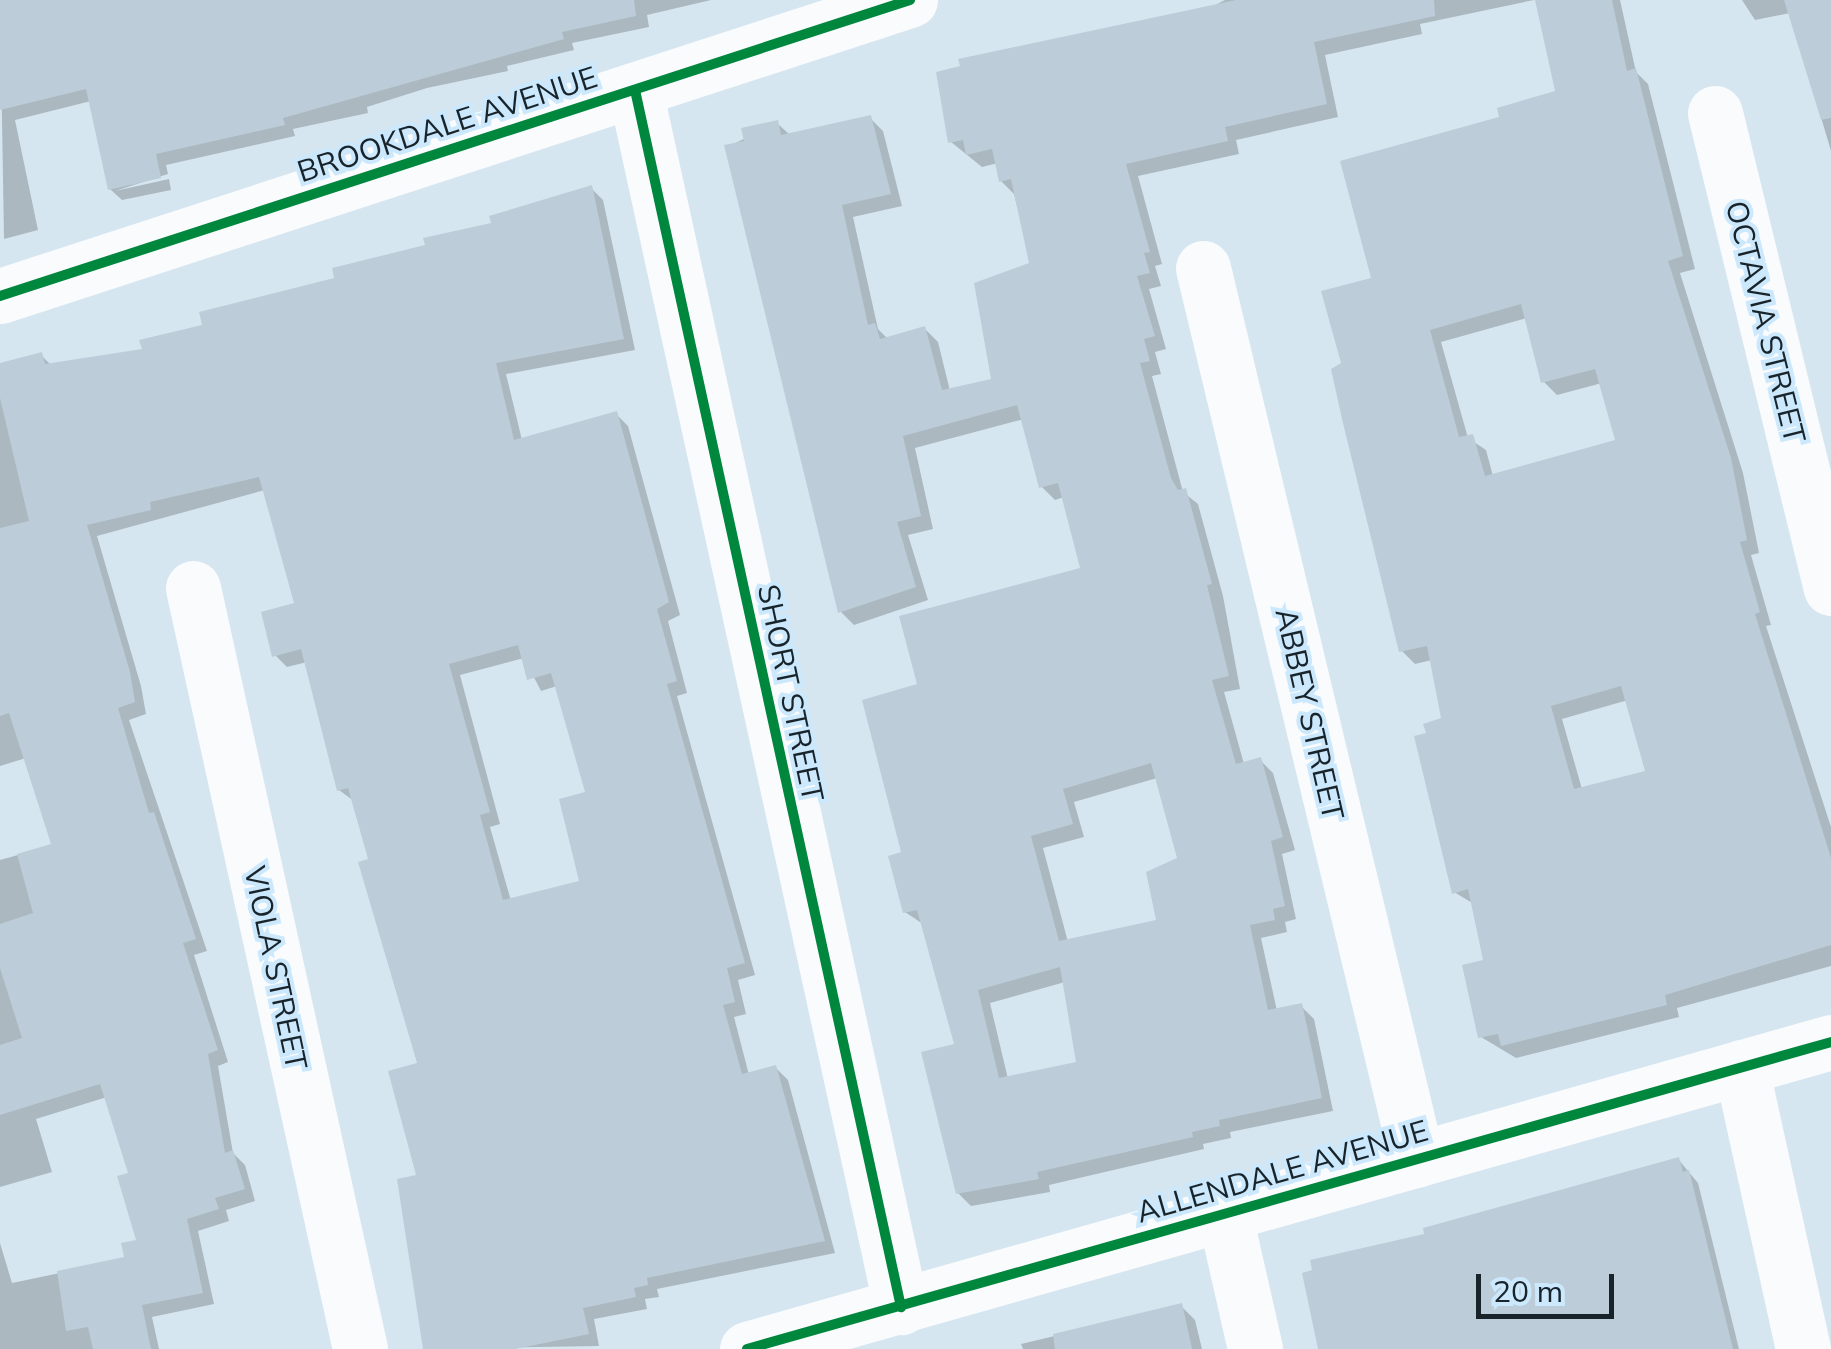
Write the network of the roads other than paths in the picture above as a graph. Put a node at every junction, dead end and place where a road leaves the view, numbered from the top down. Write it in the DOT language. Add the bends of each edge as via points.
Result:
graph roads {
  1 [pos="910,0"];
  2 [pos="635,90"];
  3 [pos="1716,113"];
  4 [pos="1203,268"];
  5 [pos="0,296"];
  6 [pos="193,588"];
  7 [pos="1831,588"];
  8 [pos="1831,1042"];
  9 [pos="1740,1067"];
  10 [pos="1417,1160"];
  11 [pos="1224,1212"];
  12 [pos="901,1307"];
  13 [pos="766,1346"];
  14 [pos="360,1349"];
  15 [pos="1255,1349"];
  16 [pos="1803,1349"];
  1 -- 2 [label="street, BROOKDALE AVENUE"];
  2 -- 5 [label="street, BROOKDALE AVENUE"];
  2 -- 12 [label="street, SHORT STREET"];
  3 -- 7 [label="street, OCTAVIA STREET"];
  4 -- 10 [label="street, ABBEY STREET"];
  6 -- 14 [label="street, VIOLA STREET"];
  8 -- 9 [label="street, ALLENDALE AVENUE"];
  9 -- 10 [label="street, ALLENDALE AVENUE"];
  9 -- 16 [label="street"];
  10 -- 11 [label="street, ALLENDALE AVENUE"];
  11 -- 12 [label="street, ALLENDALE AVENUE"];
  11 -- 15 [label="street"];
  12 -- 13 [label="street, ALLENDALE AVENUE"];
}
